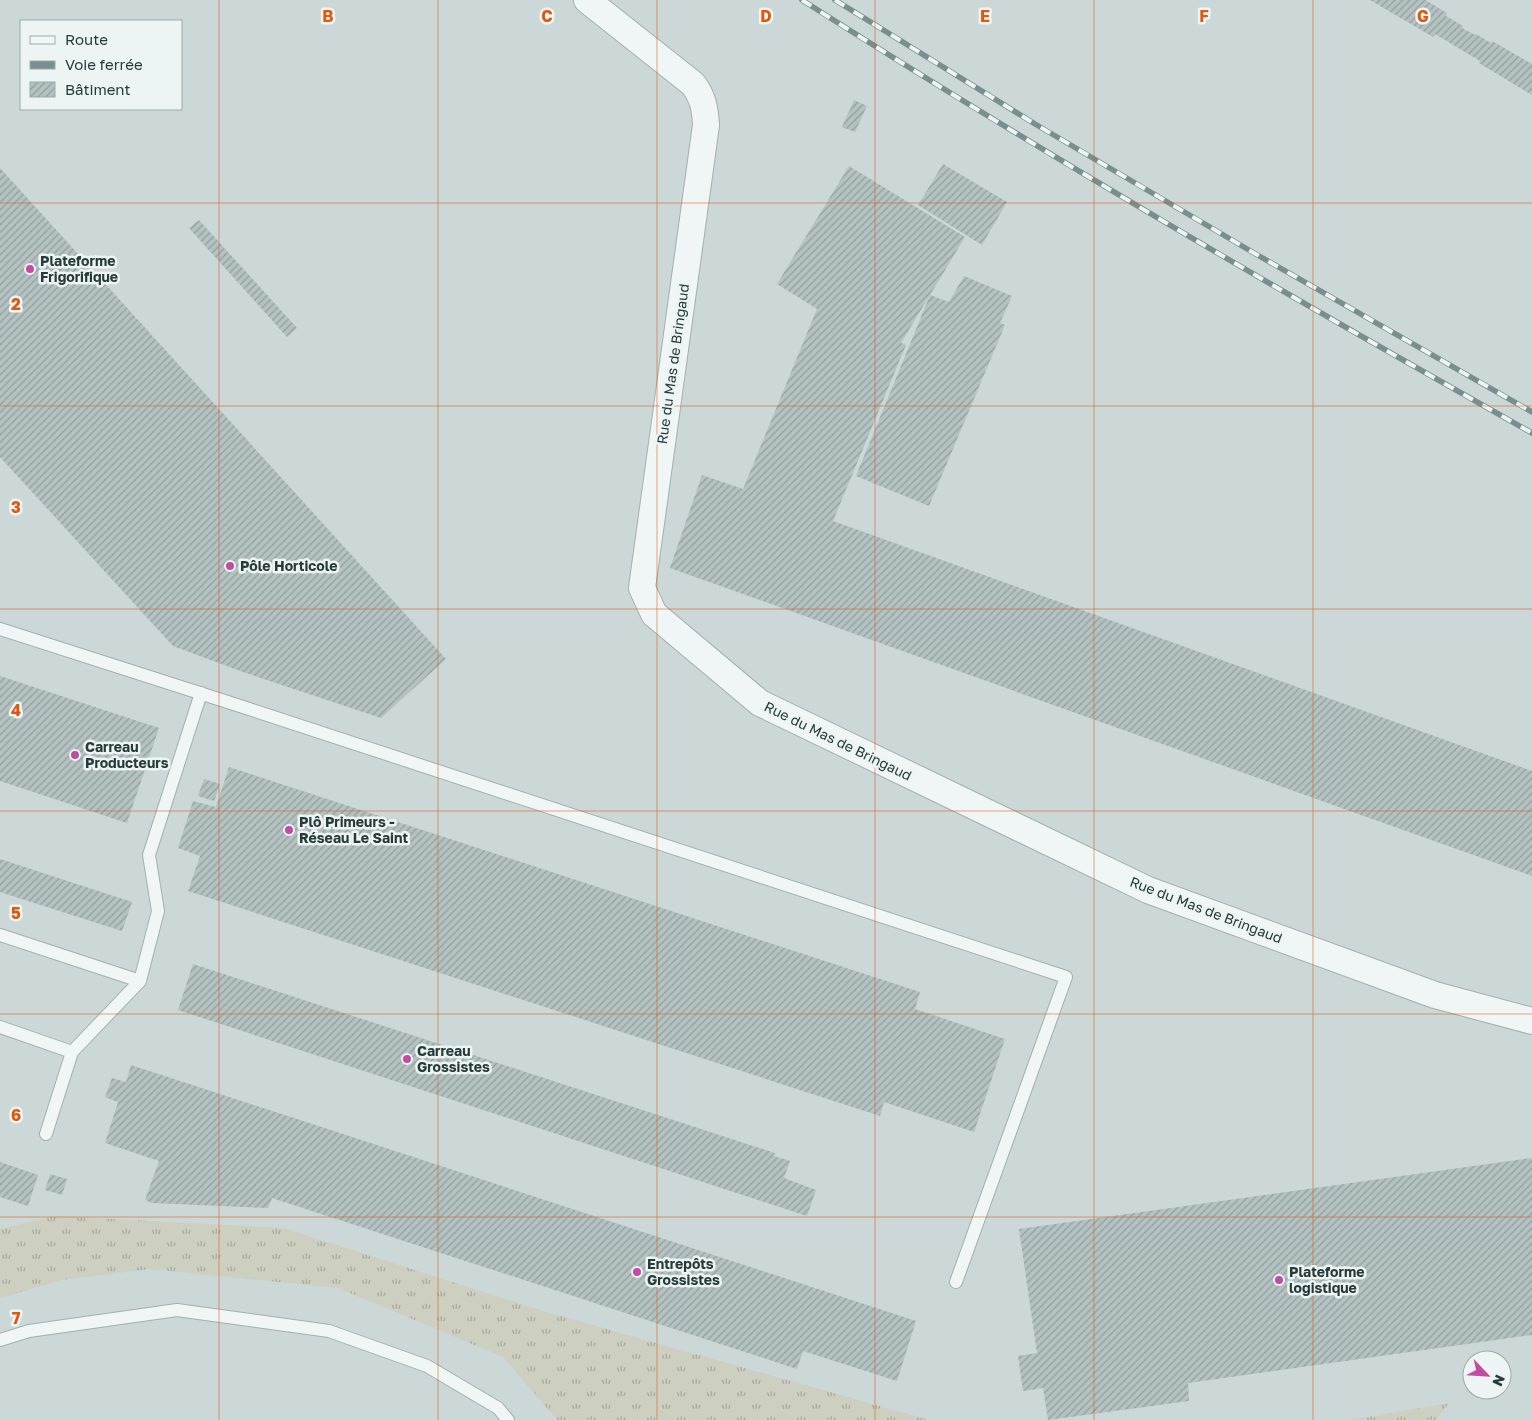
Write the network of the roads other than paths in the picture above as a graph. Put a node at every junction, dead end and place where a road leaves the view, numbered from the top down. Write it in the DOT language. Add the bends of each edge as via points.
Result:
graph roads {
  1 [pos="587,0"];
  2 [pos="0,629"];
  3 [pos="201,693"];
  4 [pos="0,936"];
  5 [pos="140,981"];
  6 [pos="1532,1022"];
  7 [pos="0,1027"];
  8 [pos="72,1052"];
  9 [pos="46,1134"];
  10 [pos="956,1282"];
  11 [pos="0,1340"];
  12 [pos="508,1420"];
  1 -- 6 [label="street, Rue du Mas de Bringaud" via="693,84 706,108 642,588 654,614 760,703 1148,890 1435,995"];
  2 -- 3 [label="lane"];
  3 -- 5 [label="lane" via="149,855 158,911"];
  3 -- 10 [label="lane" via="1066,977"];
  4 -- 5 [label="lane"];
  5 -- 8 [label="lane"];
  7 -- 8 [label="lane"];
  8 -- 9 [label="lane"];
  11 -- 12 [label="lane" via="29,1330 177,1310 328,1332 427,1366 498,1408"];
}
